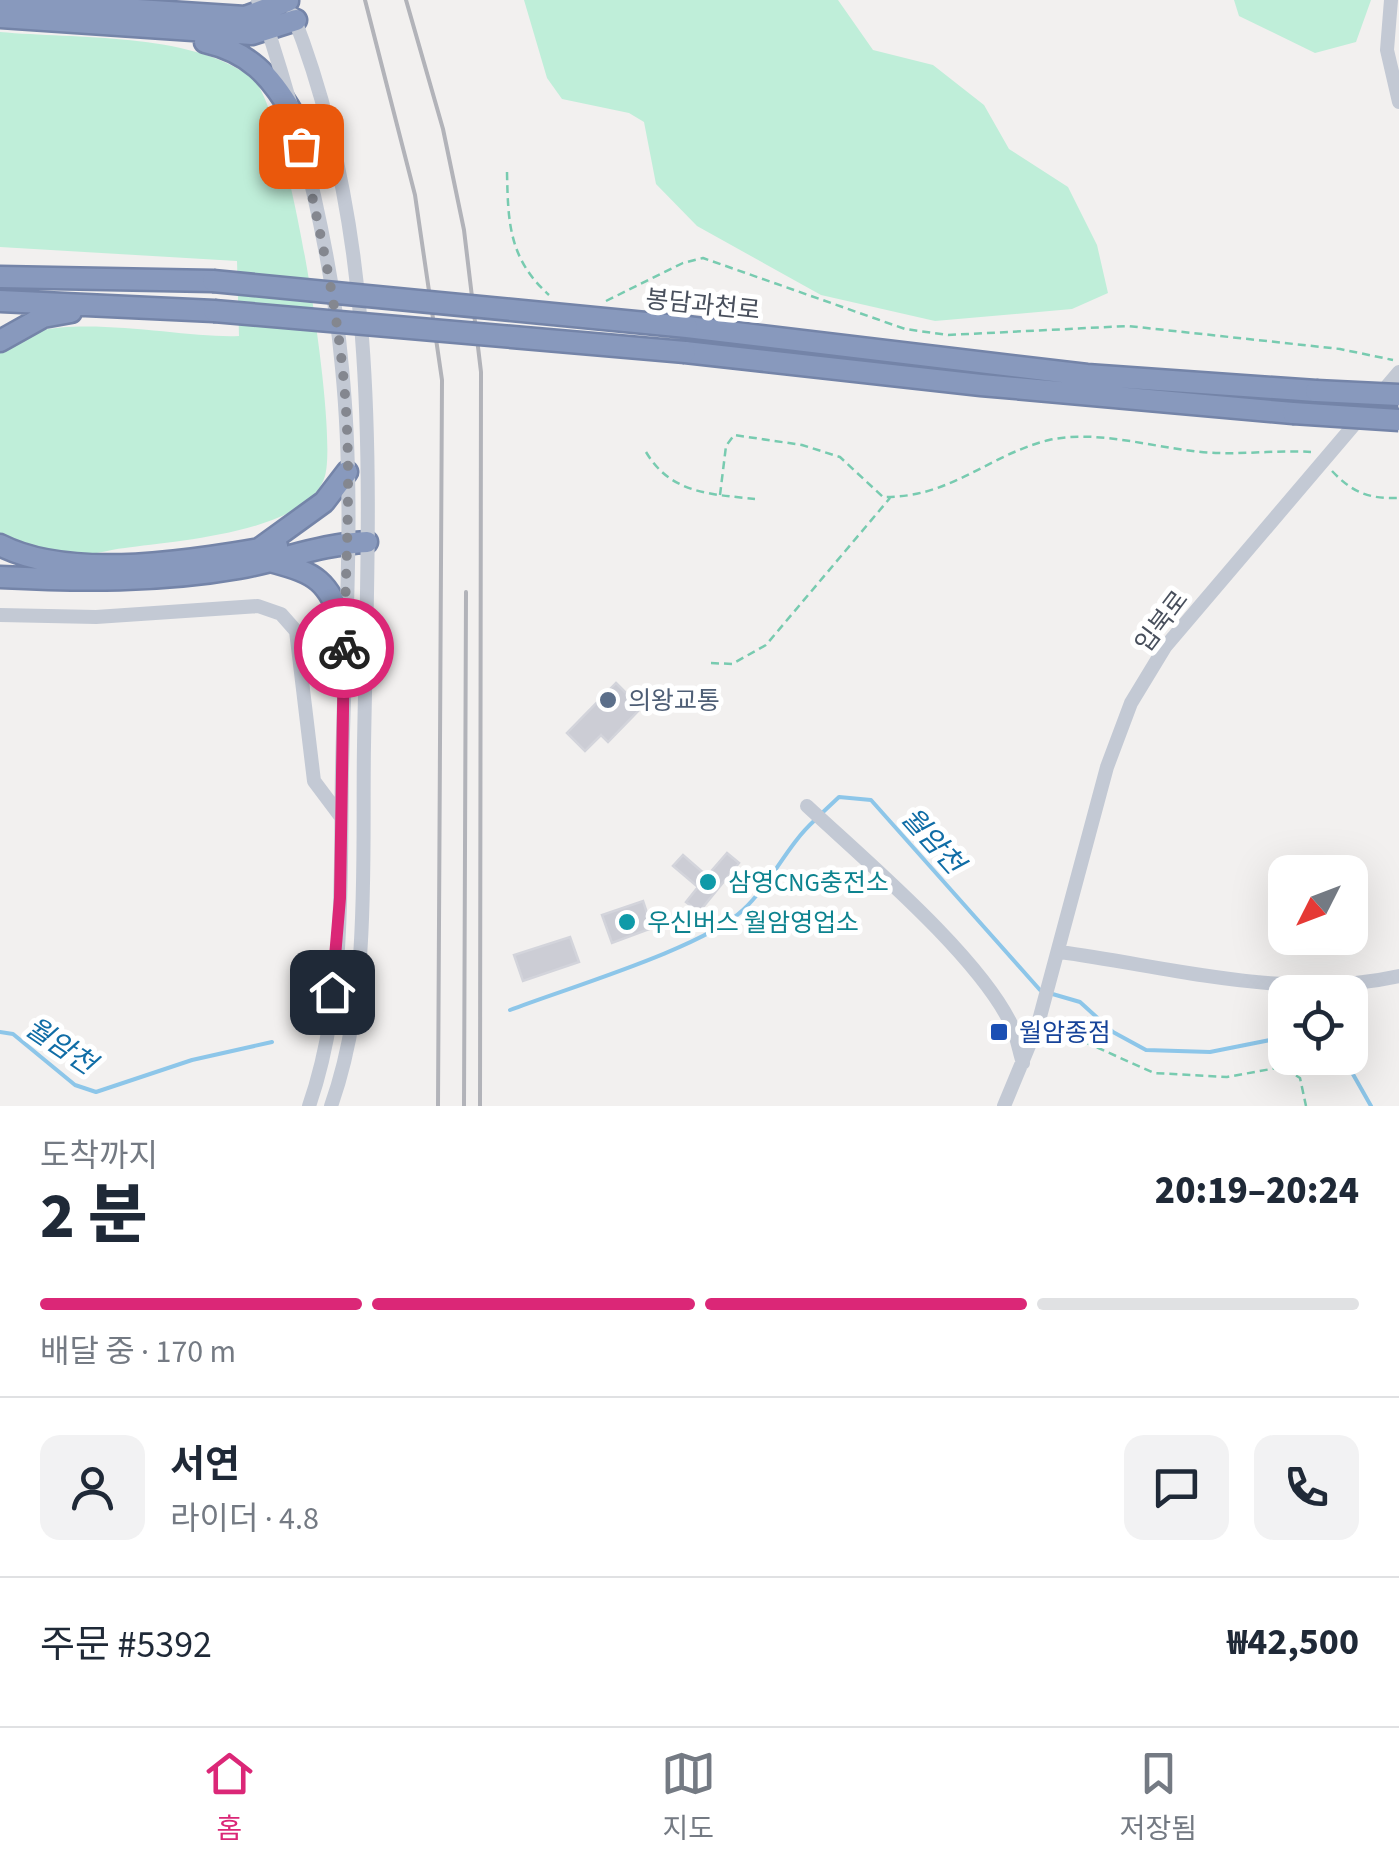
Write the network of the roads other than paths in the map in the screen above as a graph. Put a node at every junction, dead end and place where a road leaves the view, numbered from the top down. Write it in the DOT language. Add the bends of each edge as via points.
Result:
graph roads {
  1 [pos="186,0"];
  2 [pos="1391,0"];
  3 [pos="0,1"];
  4 [pos="290,7"];
  5 [pos="150,10"];
  6 [pos="263,13"];
  7 [pos="0,18"];
  8 [pos="175,30"];
  9 [pos="1399,102"];
  10 [pos="293,114"];
  11 [pos="0,264"];
  12 [pos="52,275"];
  13 [pos="0,277"];
  14 [pos="0,301"];
  15 [pos="108,306"];
  16 [pos="0,341"];
  17 [pos="1399,372"];
  18 [pos="1399,395"];
  19 [pos="1399,420"];
  20 [pos="347,472"];
  21 [pos="357,542"];
  22 [pos="0,544"];
  23 [pos="263,555"];
  24 [pos="0,577"];
  25 [pos="0,615"];
  26 [pos="345,626"];
  27 [pos="808,806"];
  28 [pos="341,817"];
  29 [pos="1060,952"];
  30 [pos="1399,976"];
  31 [pos="1023,1064"];
  32 [pos="309,1106"];
  33 [pos="331,1106"];
  34 [pos="1004,1106"];
  1 -- 5 [label="highway"];
  2 -- 9 [label="street" via="1387,50"];
  3 -- 5 [label="highway"];
  4 -- 6 [label="highway"];
  4 -- 21 [label="street" via="334,147 353,238 369,439"];
  5 -- 6 [label="highway"];
  6 -- 8 [label="highway" via="252,34"];
  6 -- 10 [label="street"];
  7 -- 8 [label="highway"];
  8 -- 10 [label="highway" via="258,64"];
  10 -- 20 [label="street" via="342,365"];
  11 -- 12 [label="highway"];
  12 -- 13 [label="highway, 봉담과천로"];
  12 -- 18 [label="highway, 봉담과천로, bridge" via="213,282 1087,375"];
  14 -- 15 [label="highway, 봉담과천로"];
  15 -- 16 [label="highway" via="42,317"];
  15 -- 19 [label="highway, 봉담과천로, bridge"];
  17 -- 29 [label="street, 입북로" via="1165,647 1131,703"];
  20 -- 21 [label="street"];
  20 -- 23 [label="highway" via="324,502"];
  21 -- 23 [label="highway" via="288,544"];
  21 -- 26 [label="street"];
  21 -- 33 [label="street" via="361,911 350,1026"];
  22 -- 23 [label="highway" via="39,562 78,564"];
  23 -- 24 [label="highway" via="158,578"];
  23 -- 26 [label="highway" via="320,580"];
  25 -- 28 [label="street" via="96,617 258,606 280,614 296,630 314,781"];
  26 -- 28 [label="street"];
  27 -- 31 [label="street" via="974,972 1012,1025"];
  28 -- 32 [label="street" via="330,1024"];
  29 -- 30 [label="street" via="1240,981 1348,987"];
  29 -- 31 [label="street, 입북로"];
  31 -- 34 [label="street, 입북로"];
}
